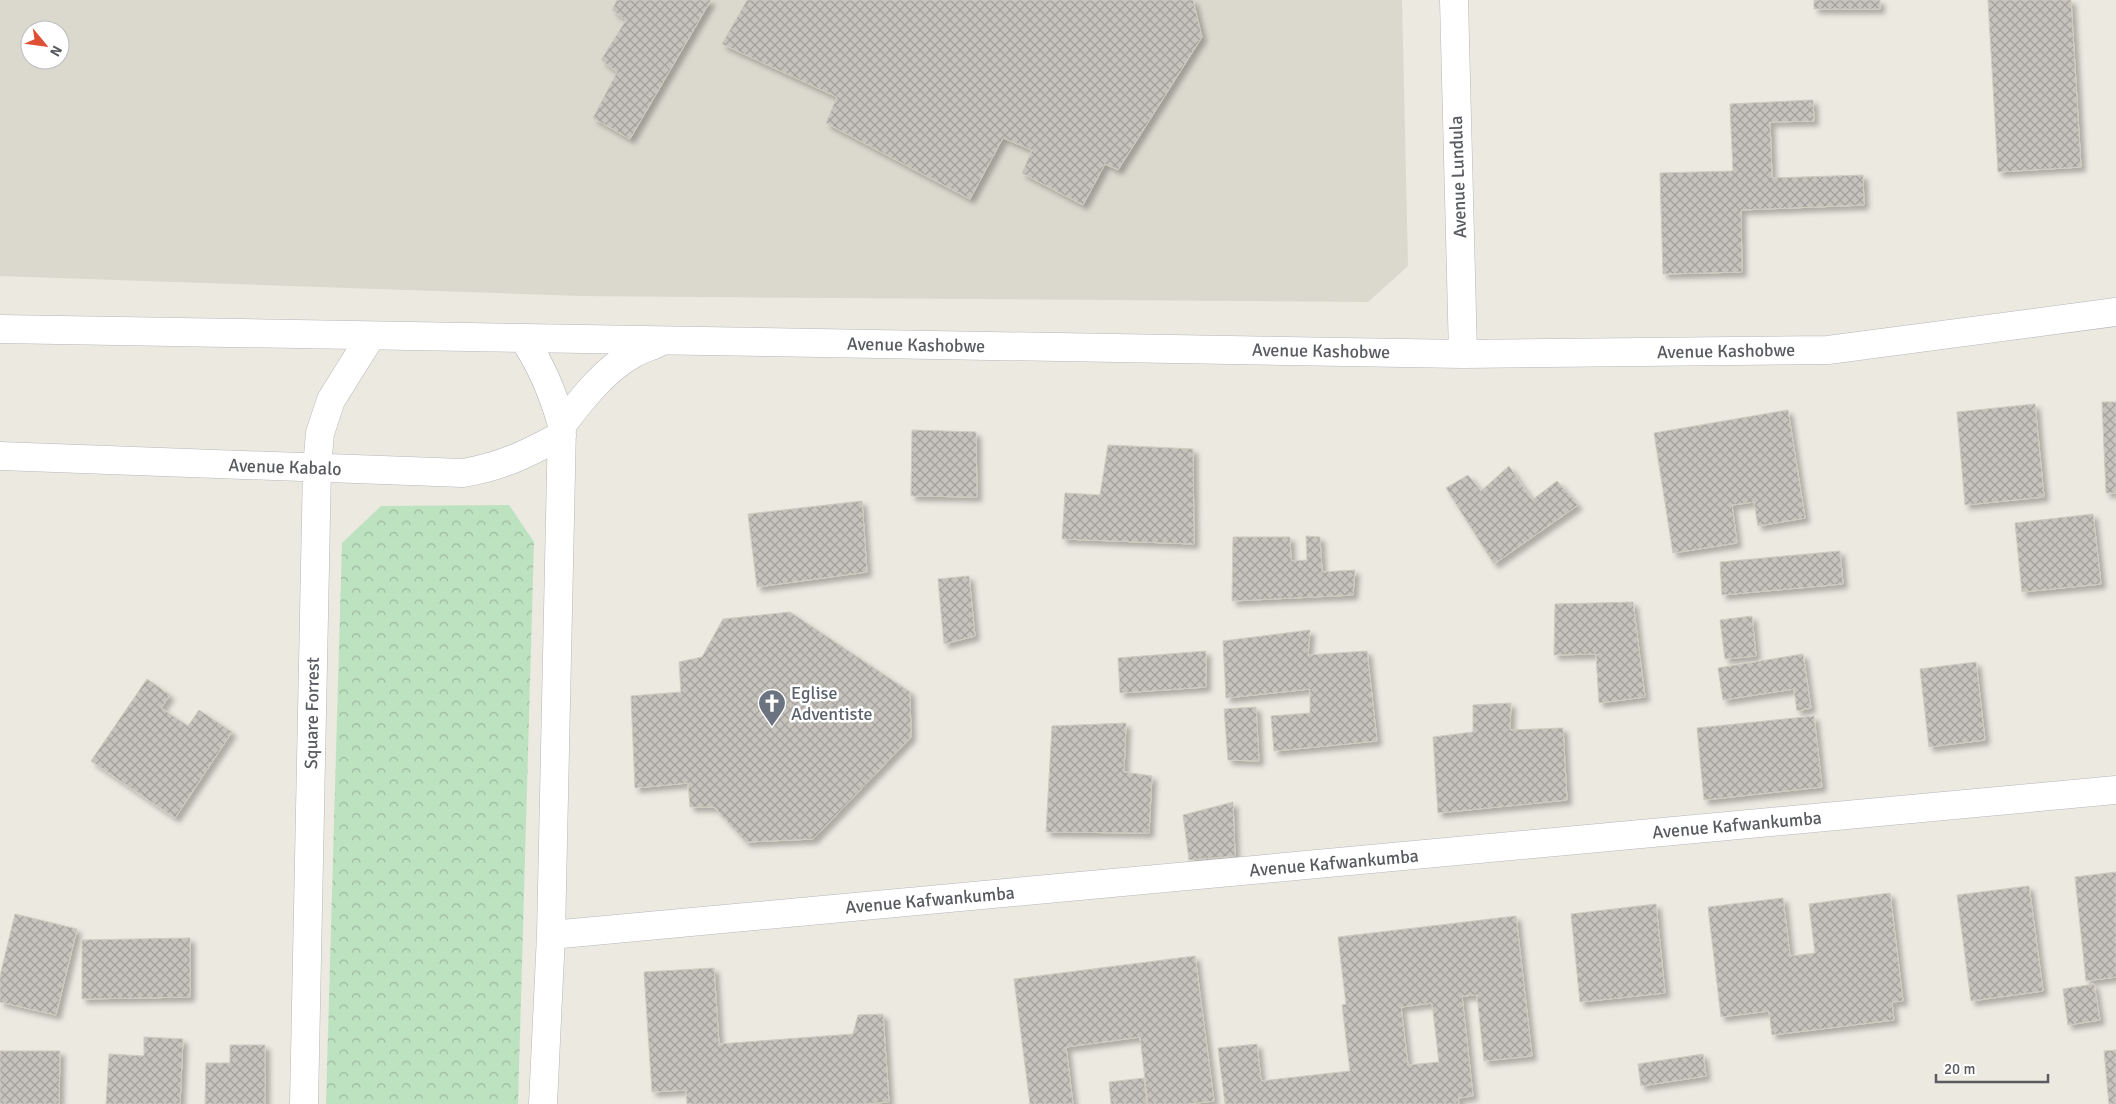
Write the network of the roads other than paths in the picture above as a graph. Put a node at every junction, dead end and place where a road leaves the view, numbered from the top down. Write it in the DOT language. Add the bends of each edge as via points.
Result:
graph roads {
  1 [pos="1454,0"];
  2 [pos="2116,312"];
  3 [pos="0,329"];
  4 [pos="371,336"];
  5 [pos="523,338"];
  6 [pos="665,340"];
  7 [pos="1463,354"];
  8 [pos="562,430"];
  9 [pos="0,456"];
  10 [pos="317,468"];
  11 [pos="2116,790"];
  12 [pos="551,935"];
  13 [pos="304,1104"];
  14 [pos="543,1104"];
  1 -- 7 [label="street, Avenue Lundula"];
  2 -- 7 [label="street, Avenue Kashobwe" via="1828,350"];
  3 -- 4 [label="street"];
  4 -- 5 [label="street"];
  4 -- 10 [label="street, Square Forrest" via="331,400 320,433"];
  5 -- 6 [label="street, Avenue Kashobwe"];
  5 -- 8 [label="street" via="540,362 551,387"];
  6 -- 7 [label="street, Avenue Kashobwe"];
  6 -- 8 [label="street" via="633,354 611,370 583,397"];
  8 -- 10 [label="street, Avenue Kabalo" via="524,456 493,468 463,473"];
  8 -- 12 [label="street"];
  9 -- 10 [label="street, Avenue Kabalo"];
  10 -- 13 [label="street, Square Forrest"];
  11 -- 12 [label="street, Avenue Kafwankumba"];
  12 -- 14 [label="street"];
}
